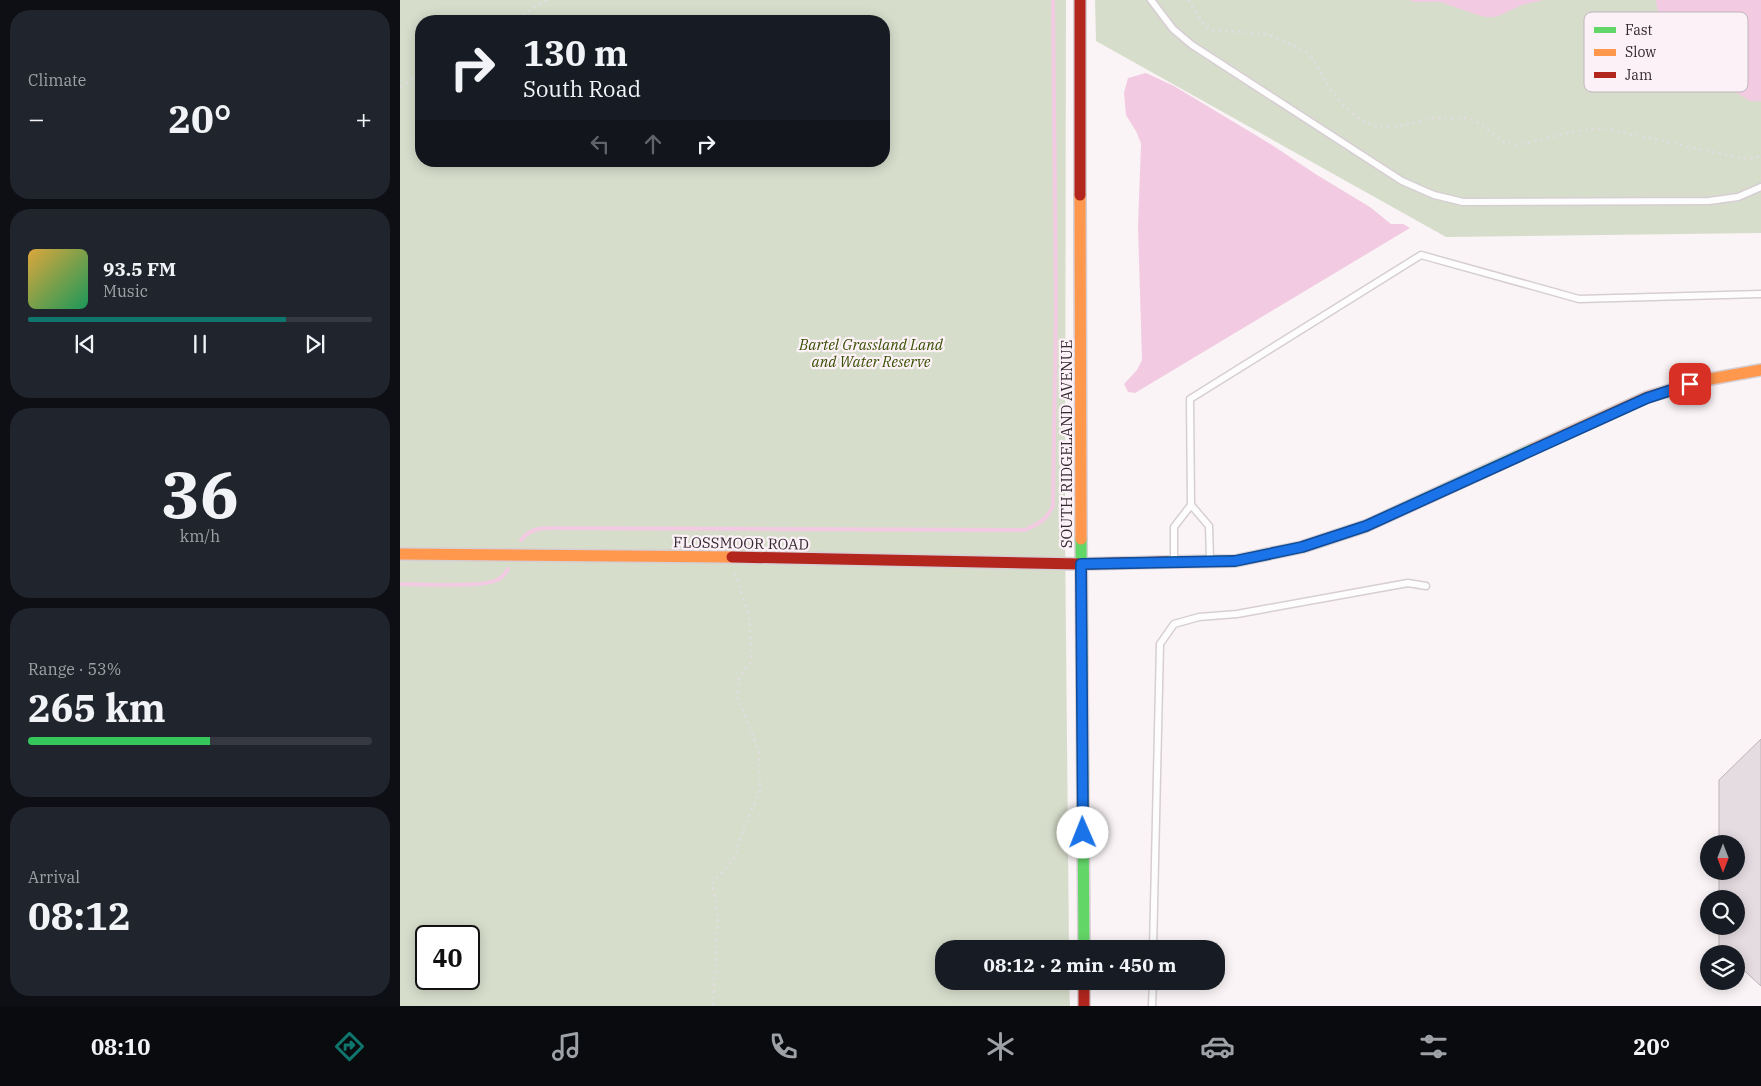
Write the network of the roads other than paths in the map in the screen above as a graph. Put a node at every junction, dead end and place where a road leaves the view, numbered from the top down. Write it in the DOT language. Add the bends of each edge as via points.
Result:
graph roads {
  1 [pos="1080,0"];
  2 [pos="1151,0"];
  3 [pos="1761,188"];
  4 [pos="1761,294"];
  5 [pos="1761,370"];
  6 [pos="1191,506"];
  7 [pos="400,554"];
  8 [pos="1174,562"];
  9 [pos="1210,562"];
  10 [pos="1081,564"];
  11 [pos="1426,586"];
  12 [pos="1084,940"];
  13 [pos="1153,940"];
  14 [pos="1084,990"];
  15 [pos="1153,990"];
  16 [pos="1084,1006"];
  17 [pos="1152,1006"];
  1 -- 10 [label="street, SOUTH RIDGELAND AVENUE"];
  2 -- 3 [label="lane" via="1173,28 1192,45 1402,181 1434,195 1463,202 1709,201 1738,197"];
  4 -- 6 [label="lane" via="1579,299 1422,255 1190,400"];
  5 -- 9 [label="street, FLOSSMOOR ROAD" via="1705,380 1647,398 1366,526 1302,547 1235,561"];
  6 -- 8 [label="lane" via="1174,527"];
  6 -- 9 [label="lane" via="1209,526"];
  7 -- 10 [label="street, FLOSSMOOR ROAD"];
  8 -- 9 [label="street, FLOSSMOOR ROAD"];
  8 -- 10 [label="street, FLOSSMOOR ROAD"];
  10 -- 12 [label="street, SOUTH RIDGELAND AVENUE"];
  11 -- 13 [label="lane" via="1408,583 1237,614 1199,617 1174,624 1160,644"];
  14 -- 16 [label="street"];
  15 -- 17 [label="lane"];
}
